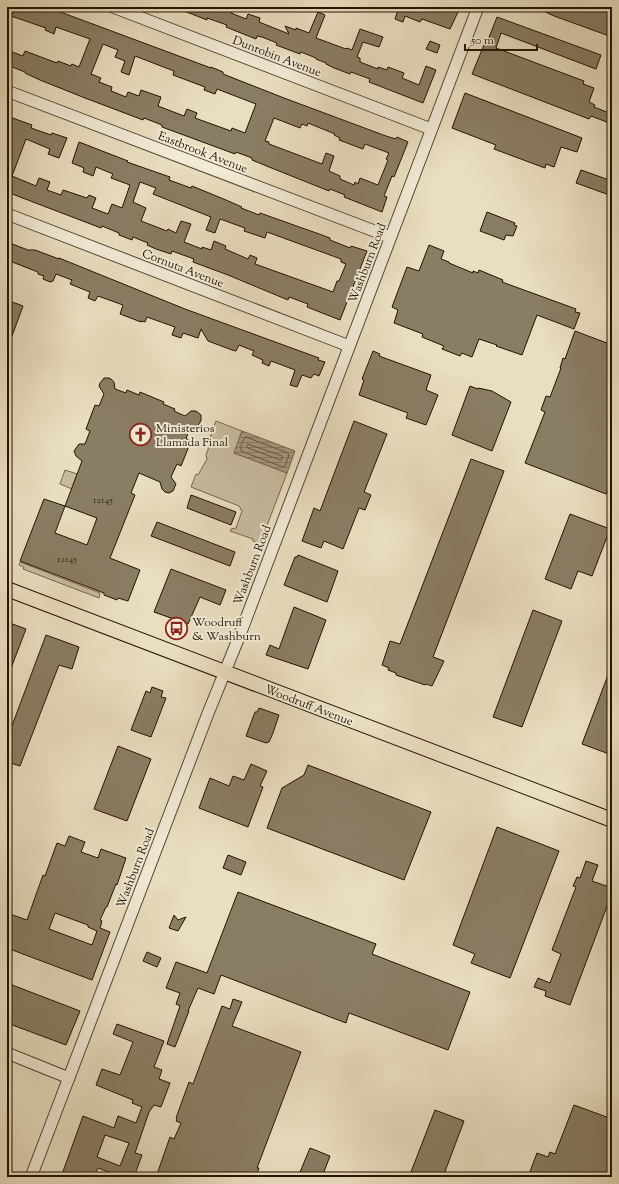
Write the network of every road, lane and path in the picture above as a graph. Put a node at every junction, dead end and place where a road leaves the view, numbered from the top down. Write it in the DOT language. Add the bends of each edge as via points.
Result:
graph roads {
  1 [pos="113,7"];
  2 [pos="478,7"];
  3 [pos="7,92"];
  4 [pos="431,129"];
  5 [pos="7,214"];
  6 [pos="390,237"];
  7 [pos="349,346"];
  8 [pos="7,589"];
  9 [pos="224,672"];
  10 [pos="612,820"];
  11 [pos="7,1053"];
  12 [pos="69,1078"];
  13 [pos="31,1177"];
  1 -- 4 [label="street, Dunrobin Avenue"];
  2 -- 4 [label="street, Washburn Road"];
  3 -- 6 [label="street, Eastbrook Avenue"];
  4 -- 6 [label="street, Washburn Road"];
  5 -- 7 [label="street, Cornuta Avenue"];
  6 -- 7 [label="street, Washburn Road"];
  7 -- 9 [label="street, Washburn Road"];
  8 -- 9 [label="main road, Woodruff Avenue"];
  9 -- 10 [label="main road, Woodruff Avenue"];
  9 -- 12 [label="street, Washburn Road"];
  11 -- 12 [label="street"];
  12 -- 13 [label="street, Washburn Road"];
}
